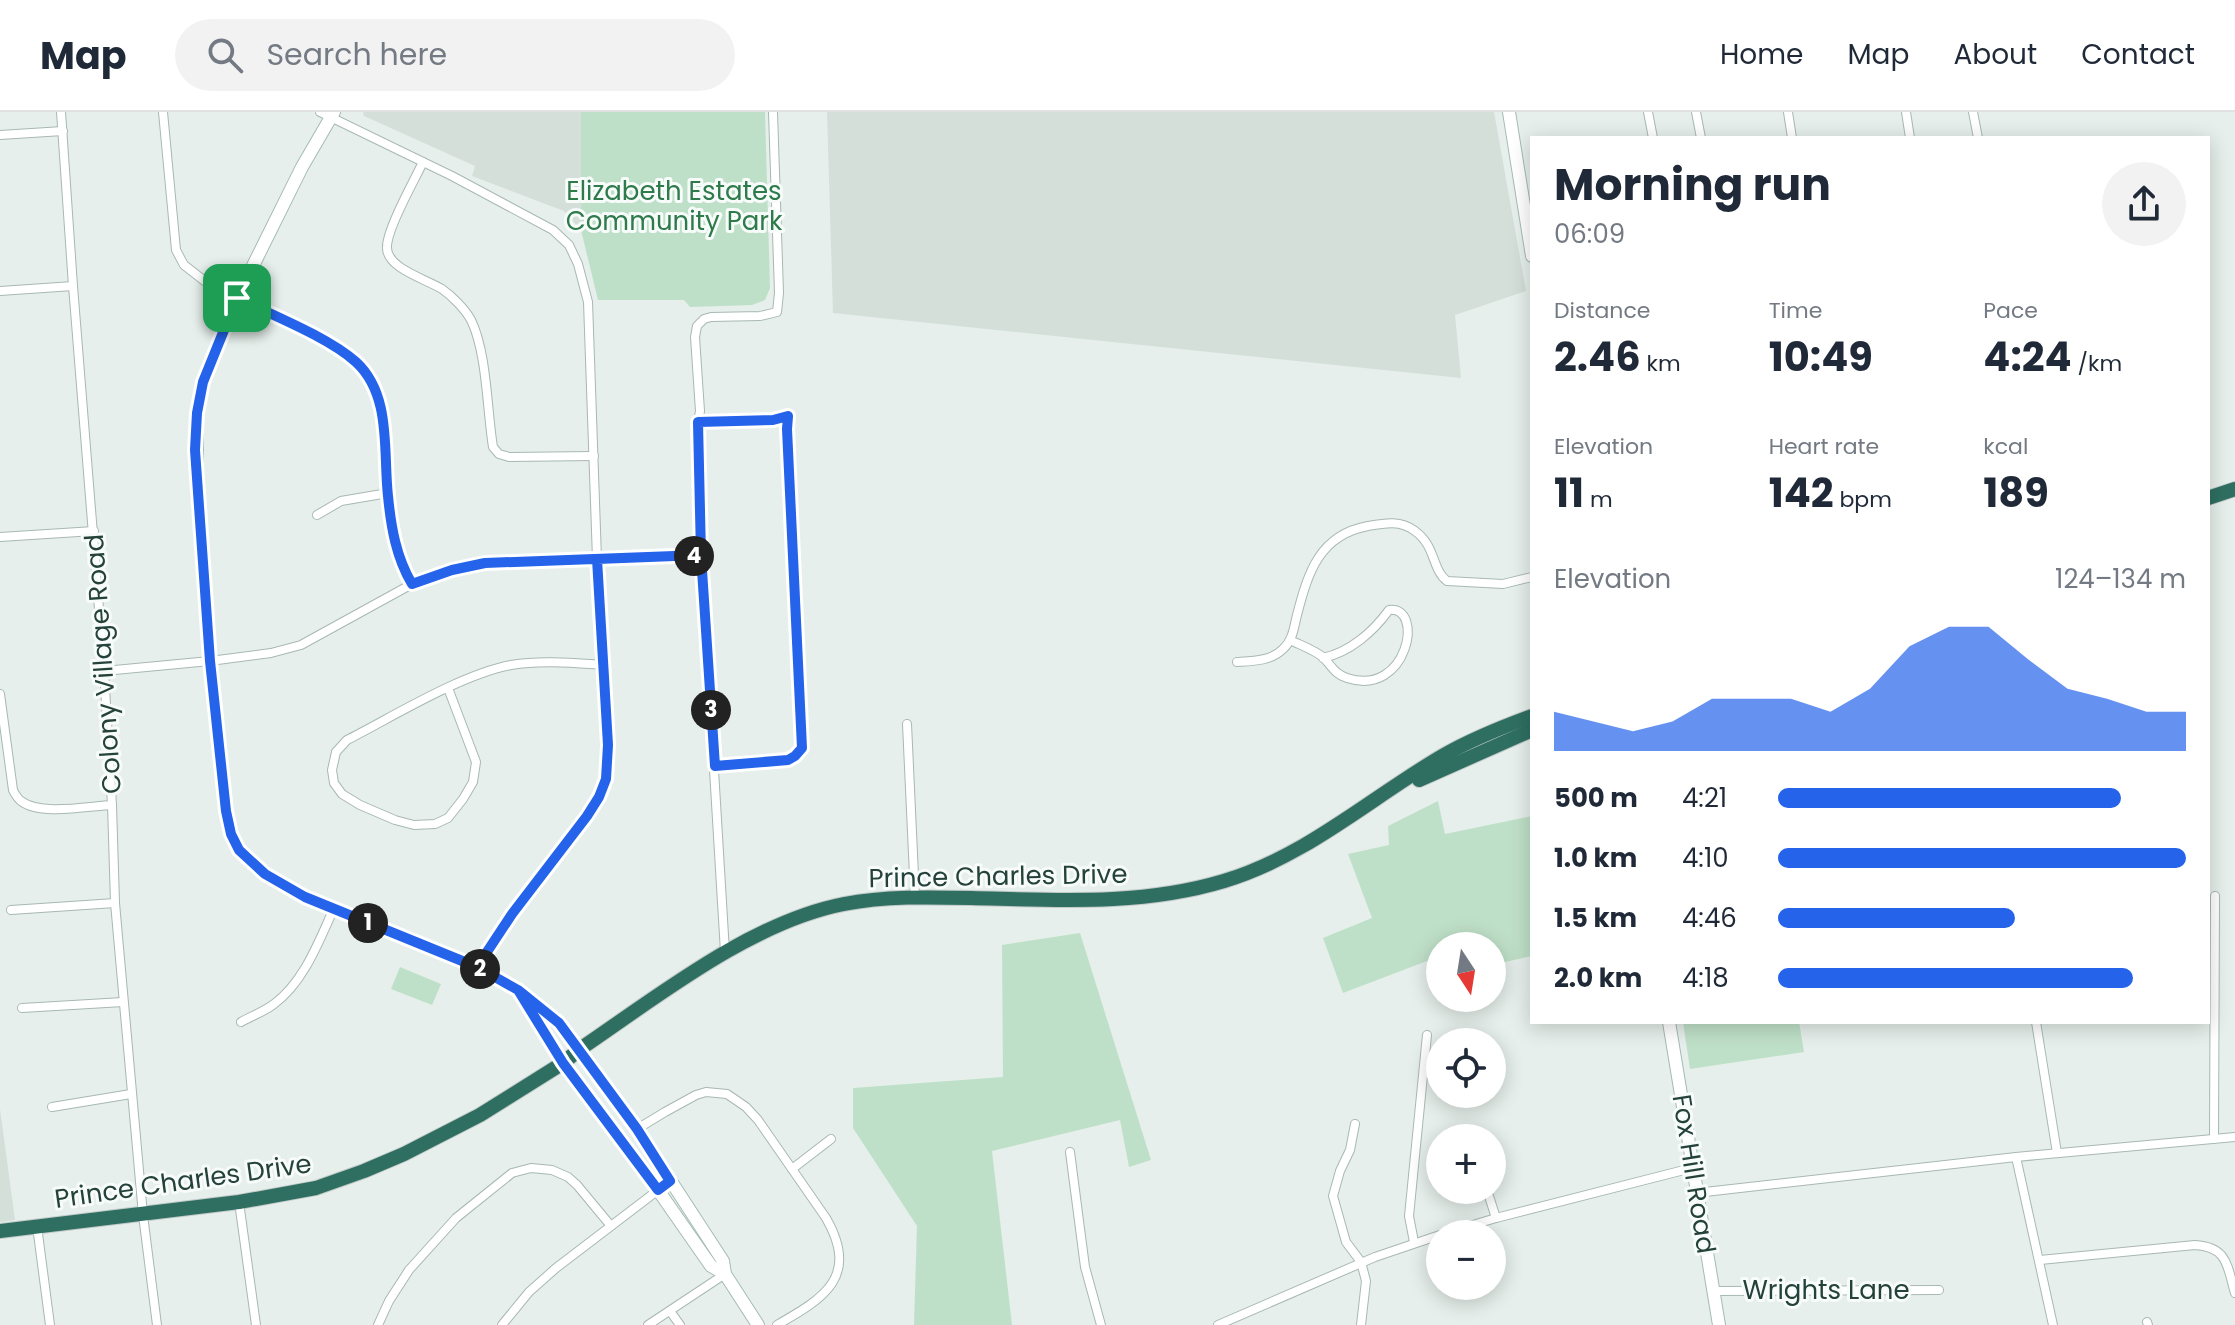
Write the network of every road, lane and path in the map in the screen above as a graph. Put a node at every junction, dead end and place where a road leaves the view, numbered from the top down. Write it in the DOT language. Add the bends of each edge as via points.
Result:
graph roads {
  1 [pos="61,112"];
  2 [pos="163,112"];
  3 [pos="773,112"];
  4 [pos="1509,112"];
  5 [pos="1648,112"];
  6 [pos="1696,112"];
  7 [pos="1788,112"];
  8 [pos="1906,112"];
  9 [pos="1973,112"];
  10 [pos="328,114"];
  11 [pos="63,131"];
  12 [pos="0,135"];
  13 [pos="1653,136"];
  14 [pos="1701,136"];
  15 [pos="1792,136"];
  16 [pos="1910,136"];
  17 [pos="1978,136"];
  18 [pos="423,162"];
  19 [pos="1530,243"];
  20 [pos="73,286"];
  21 [pos="0,291"];
  22 [pos="237,298"];
  23 [pos="698,422"];
  24 [pos="594,456"];
  25 [pos="2235,489"];
  26 [pos="388,493"];
  27 [pos="2210,497"];
  28 [pos="317,515"];
  29 [pos="94,531"];
  30 [pos="0,537"];
  31 [pos="701,555"];
  32 [pos="597,559"];
  33 [pos="1530,577"];
  34 [pos="412,584"];
  35 [pos="1290,640"];
  36 [pos="1323,658"];
  37 [pos="210,661"];
  38 [pos="1237,662"];
  39 [pos="604,665"];
  40 [pos="104,671"];
  41 [pos="448,688"];
  42 [pos="0,694"];
  43 [pos="1530,717"];
  44 [pos="907,724"];
  45 [pos="1530,731"];
  46 [pos="715,766"];
  47 [pos="1379,798"];
  48 [pos="112,805"];
  49 [pos="2215,896"];
  50 [pos="915,897"];
  51 [pos="115,903"];
  52 [pos="334,908"];
  53 [pos="11,910"];
  54 [pos="725,952"];
  55 [pos="477,967"];
  56 [pos="518,990"];
  57 [pos="123,1002"];
  58 [pos="22,1008"];
  59 [pos="241,1022"];
  60 [pos="1669,1024"];
  61 [pos="2036,1024"];
  62 [pos="1426,1045"];
  63 [pos="580,1049"];
  64 [pos="563,1063"];
  65 [pos="131,1094"];
  66 [pos="52,1107"];
  67 [pos="1355,1124"];
  68 [pos="637,1129"];
  69 [pos="2235,1137"];
  70 [pos="831,1139"];
  71 [pos="2214,1139"];
  72 [pos="1070,1152"];
  73 [pos="2057,1153"];
  74 [pos="2016,1157"];
  75 [pos="1692,1168"];
  76 [pos="792,1169"];
  77 [pos="670,1181"];
  78 [pos="658,1190"];
  79 [pos="1696,1193"];
  80 [pos="239,1202"];
  81 [pos="1492,1204"];
  82 [pos="143,1215"];
  83 [pos="1496,1218"];
  84 [pos="1489,1220"];
  85 [pos="37,1226"];
  86 [pos="611,1226"];
  87 [pos="0,1231"];
  88 [pos="1426,1238"];
  89 [pos="1414,1242"];
  90 [pos="2040,1260"];
  91 [pos="1361,1262"];
  92 [pos="725,1274"];
  93 [pos="1939,1290"];
  94 [pos="1714,1291"];
  95 [pos="2235,1293"];
  96 [pos="670,1311"];
  97 [pos="50,1325"];
  98 [pos="157,1325"];
  99 [pos="256,1325"];
  100 [pos="378,1325"];
  101 [pos="502,1325"];
  102 [pos="648,1325"];
  103 [pos="680,1325"];
  104 [pos="758,1325"];
  105 [pos="777,1325"];
  106 [pos="1101,1325"];
  107 [pos="1218,1325"];
  108 [pos="1361,1325"];
  109 [pos="1719,1325"];
  110 [pos="2053,1325"];
  1 -- 11 [label="street, Colony Village Road"];
  2 -- 22 [label="street" via="176,250 184,265"];
  3 -- 23 [label="street" via="777,312 711,317 697,326"];
  4 -- 19 [label="street"];
  5 -- 13 [label="street"];
  6 -- 14 [label="street"];
  7 -- 15 [label="street"];
  8 -- 16 [label="street"];
  9 -- 17 [label="street"];
  10 -- 18 [label="street"];
  10 -- 22 [label="street"];
  11 -- 12 [label="street"];
  11 -- 20 [label="street, Colony Village Road"];
  18 -- 24 [label="street" via="553,230 569,245 588,302"];
  18 -- 24 [label="street" via="387,252 395,263 442,289 470,319 493,447 509,457"];
  20 -- 21 [label="street"];
  20 -- 29 [label="street, Colony Village Road"];
  22 -- 26 [label="street" via="324,341 363,368 382,416"];
  22 -- 37 [label="street" via="203,382 197,413"];
  23 -- 31 [label="street"];
  23 -- 46 [label="street" via="788,416 802,748 788,760"];
  24 -- 32 [label="street"];
  25 -- 27 [label="highway"];
  26 -- 28 [label="street" via="341,501"];
  26 -- 34 [label="street" via="397,549"];
  29 -- 30 [label="street"];
  29 -- 40 [label="street, Colony Village Road"];
  31 -- 32 [label="street"];
  31 -- 46 [label="street"];
  32 -- 34 [label="street" via="485,563"];
  32 -- 39 [label="street"];
  33 -- 35 [label="street" via="1503,584 1447,581 1414,529 1393,523 1360,528 1341,535 1314,563"];
  34 -- 37 [label="street" via="301,645"];
  35 -- 36 [label="street"];
  35 -- 38 [label="street" via="1274,656"];
  36 -- 36 [label="street" via="1348,650 1389,610 1402,612 1406,619 1407,644 1381,679 1344,677"];
  37 -- 40 [label="street"];
  37 -- 52 [label="street" via="226,811 239,850 265,874"];
  39 -- 41 [label="street" via="512,665"];
  39 -- 55 [label="street" via="608,745 599,797"];
  40 -- 48 [label="street, Colony Village Road"];
  41 -- 41 [label="street" via="347,740 336,752 332,770 342,794 414,825 448,818 473,782 476,762"];
  42 -- 48 [label="street" via="13,790 21,801 48,809"];
  43 -- 47 [label="highway, Prince Charles Drive" via="1443,755"];
  44 -- 50 [label="street"];
  45 -- 47 [label="highway, Prince Charles Drive"];
  46 -- 54 [label="street"];
  47 -- 50 [label="highway, Prince Charles Drive" via="1272,863 1196,889 1129,900"];
  48 -- 51 [label="street, Colony Village Road"];
  49 -- 71 [label="street"];
  50 -- 54 [label="highway, Prince Charles Drive" via="842,904"];
  51 -- 53 [label="street"];
  51 -- 57 [label="street, Colony Village Road"];
  52 -- 55 [label="street"];
  52 -- 59 [label="street" via="297,979 275,1004"];
  54 -- 63 [label="highway, Prince Charles Drive"];
  55 -- 56 [label="street"];
  56 -- 63 [label="street" via="559,1023"];
  56 -- 64 [label="street"];
  57 -- 58 [label="street"];
  57 -- 65 [label="street, Colony Village Road"];
  60 -- 75 [label="street, Fox Hill Road"];
  61 -- 73 [label="street"];
  62 -- 89 [label="street" via="1409,1216"];
  63 -- 64 [label="highway, Prince Charles Drive"];
  63 -- 68 [label="street"];
  64 -- 78 [label="street"];
  64 -- 80 [label="highway, Prince Charles Drive" via="480,1115 391,1160 316,1188"];
  65 -- 66 [label="street"];
  65 -- 82 [label="street, Colony Village Road"];
  67 -- 91 [label="street" via="1333,1196 1346,1242"];
  68 -- 76 [label="street" via="696,1095 727,1094 758,1120"];
  68 -- 77 [label="street"];
  69 -- 71 [label="street"];
  70 -- 76 [label="street"];
  71 -- 73 [label="street"];
  72 -- 106 [label="street" via="1085,1267"];
  73 -- 74 [label="street"];
  74 -- 79 [label="street"];
  74 -- 90 [label="street"];
  75 -- 79 [label="street, Fox Hill Road"];
  75 -- 83 [label="street"];
  76 -- 105 [label="street" via="834,1231 840,1255 836,1275 822,1297"];
  77 -- 78 [label="street"];
  77 -- 92 [label="street" via="723,1261"];
  78 -- 86 [label="street"];
  78 -- 92 [label="street" via="711,1266"];
  79 -- 94 [label="street, Fox Hill Road"];
  80 -- 82 [label="highway, Prince Charles Drive"];
  80 -- 99 [label="street"];
  81 -- 83 [label="street"];
  82 -- 85 [label="highway, Prince Charles Drive"];
  82 -- 98 [label="street, Colony Village Road"];
  83 -- 84 [label="street"];
  85 -- 87 [label="highway, Prince Charles Drive"];
  85 -- 97 [label="street"];
  86 -- 100 [label="street" via="568,1177 531,1168 512,1173 456,1218 409,1270"];
  86 -- 101 [label="street" via="529,1292"];
  88 -- 89 [label="street"];
  89 -- 91 [label="street"];
  90 -- 95 [label="street" via="2209,1246 2224,1258"];
  90 -- 110 [label="street"];
  91 -- 107 [label="street"];
  91 -- 108 [label="street" via="1366,1281"];
  92 -- 96 [label="street"];
  92 -- 104 [label="street"];
  93 -- 94 [label="street, Wrights Lane"];
  94 -- 109 [label="street, Fox Hill Road"];
  96 -- 102 [label="street"];
  96 -- 103 [label="street"];
}
